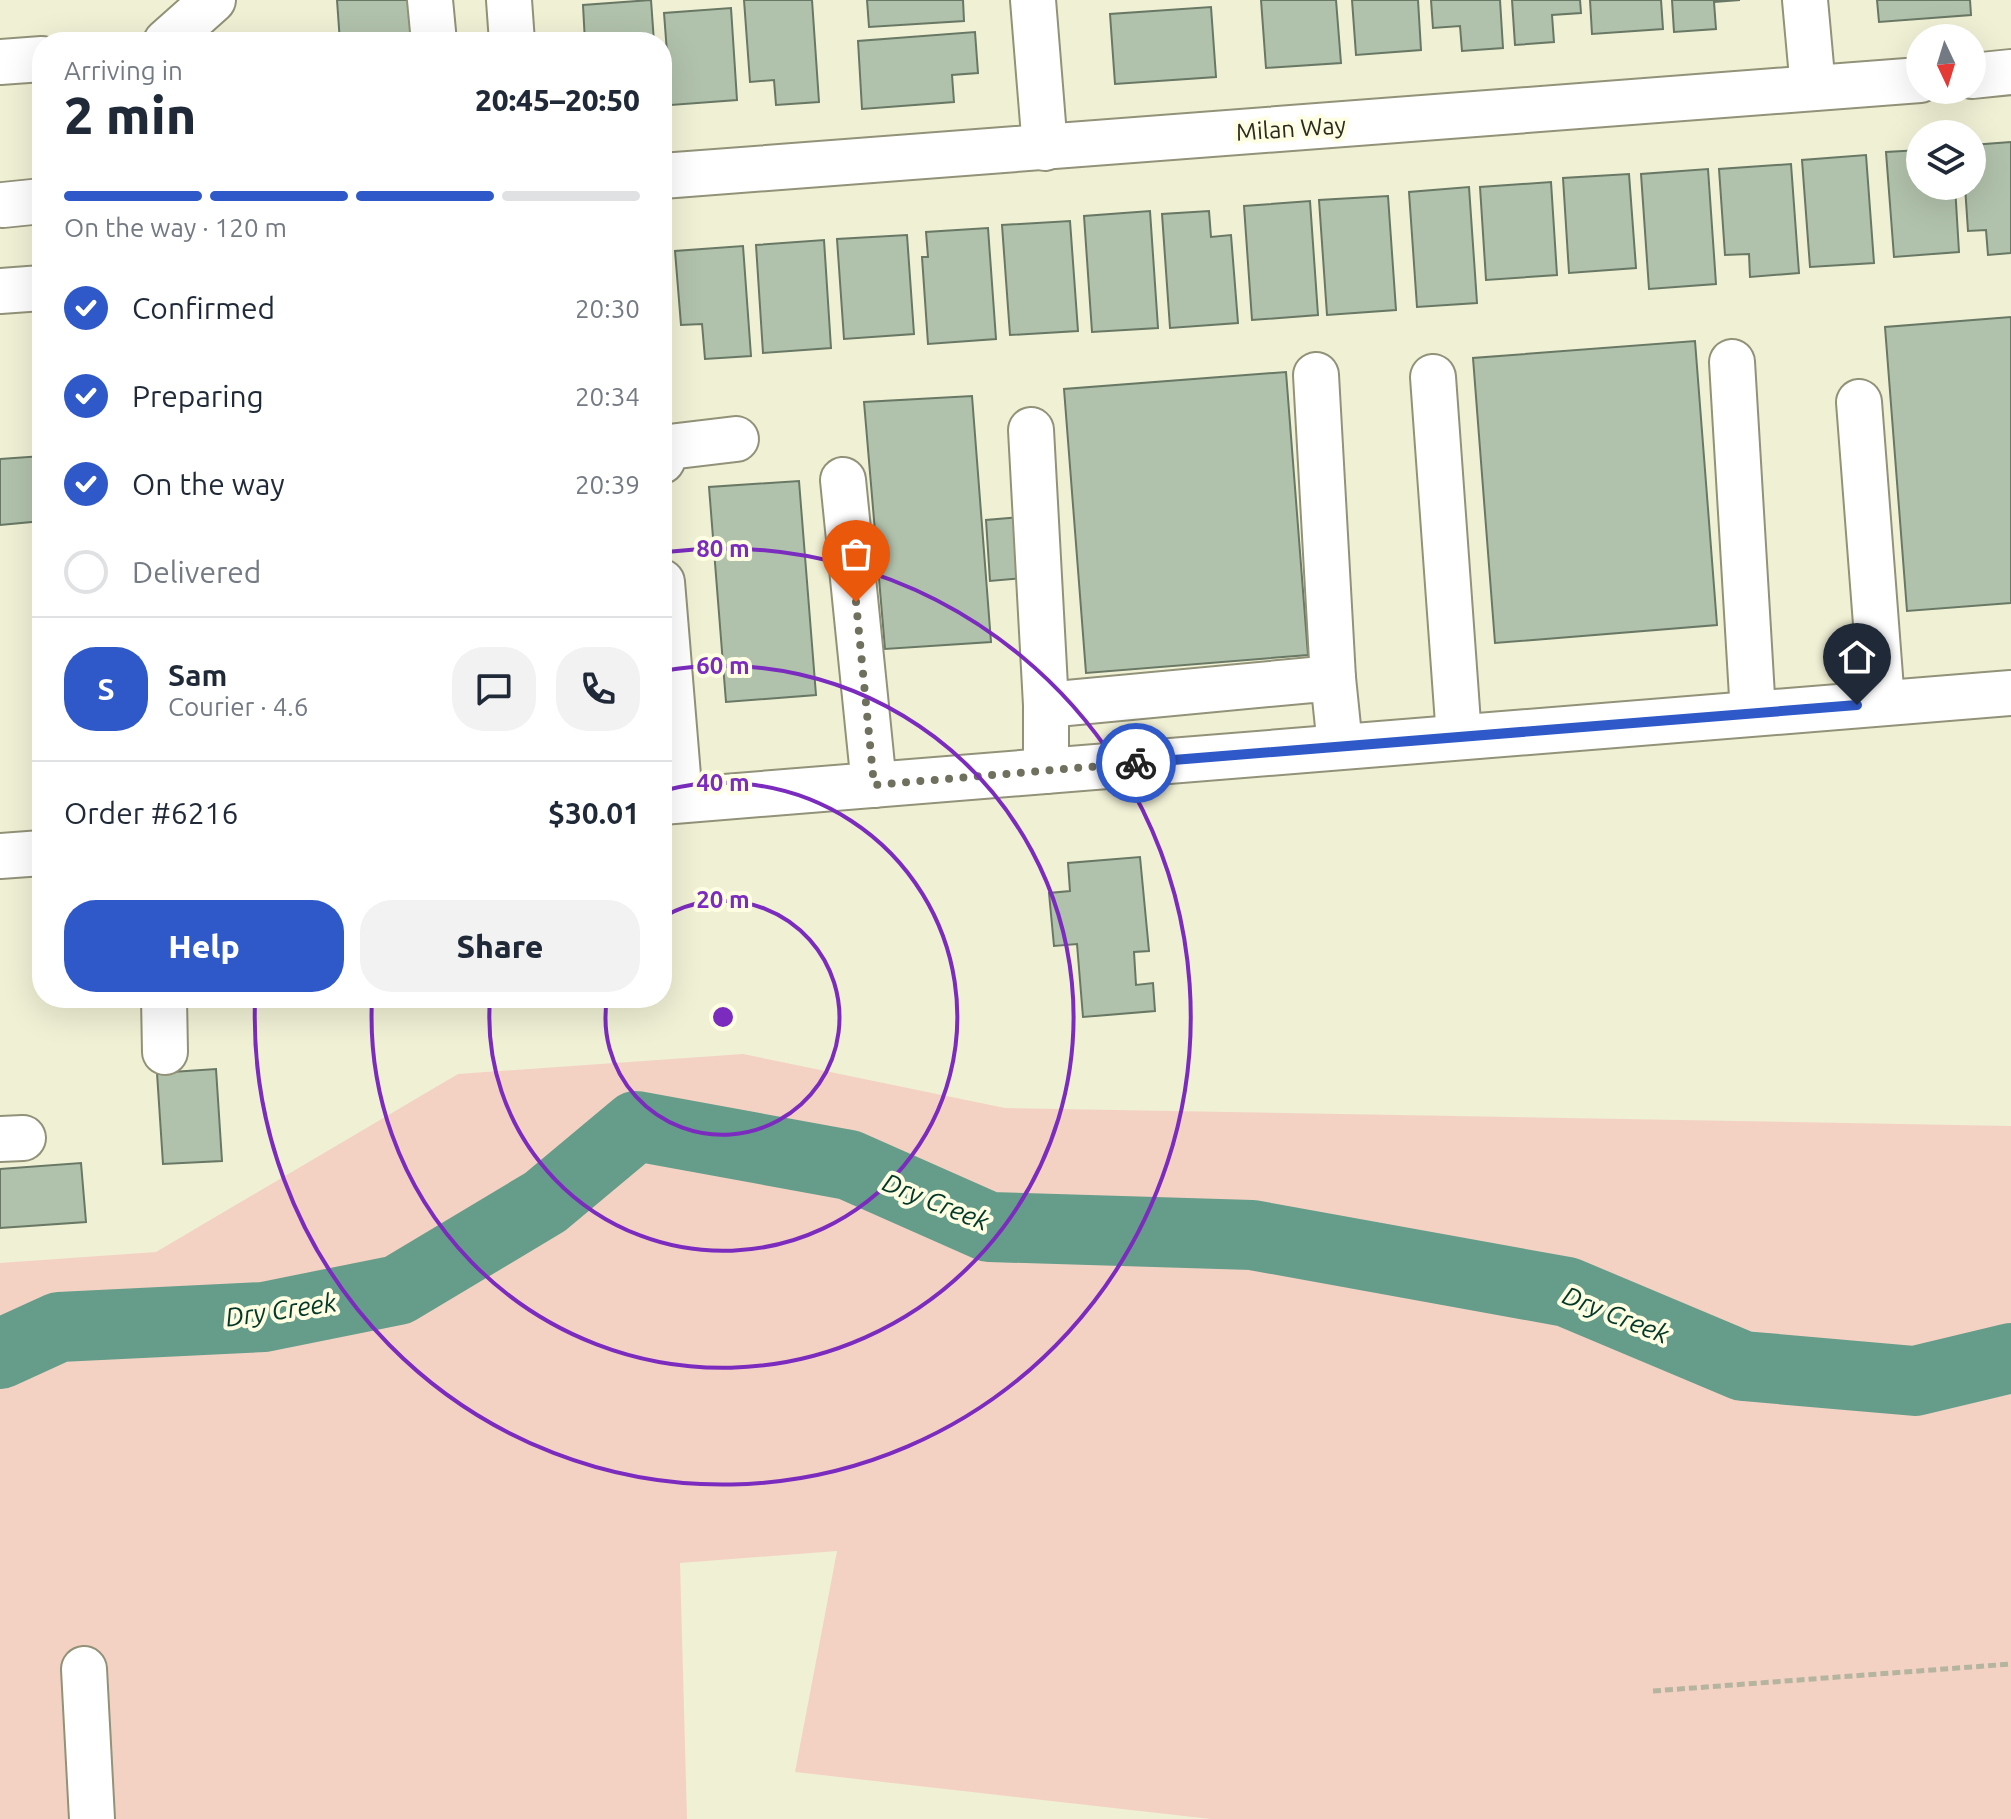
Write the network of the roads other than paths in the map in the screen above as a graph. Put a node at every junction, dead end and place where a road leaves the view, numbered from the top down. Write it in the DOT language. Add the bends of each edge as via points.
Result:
graph roads {
  1 [pos="213,0"];
  2 [pos="430,0"];
  3 [pos="509,0"];
  4 [pos="1033,0"];
  5 [pos="1805,0"];
  6 [pos="177,32"];
  7 [pos="433,32"];
  8 [pos="511,32"];
  9 [pos="32,60"];
  10 [pos="0,62"];
  11 [pos="2011,72"];
  12 [pos="1986,75"];
  13 [pos="1906,81"];
  14 [pos="1813,88"];
  15 [pos="1045,148"];
  16 [pos="672,175"];
  17 [pos="32,289"];
  18 [pos="0,291"];
  19 [pos="1732,362"];
  20 [pos="1316,375"];
  21 [pos="1433,377"];
  22 [pos="1859,402"];
  23 [pos="1031,430"];
  24 [pos="736,439"];
  25 [pos="672,447"];
  26 [pos="843,480"];
  27 [pos="1333,678"];
  28 [pos="2011,693"];
  29 [pos="1882,702"];
  30 [pos="1046,705"];
  31 [pos="1753,713"];
  32 [pos="1459,737"];
  33 [pos="1340,746"];
  34 [pos="1046,771"];
  35 [pos="874,785"];
  36 [pos="672,801"];
  37 [pos="32,854"];
  38 [pos="0,856"];
  39 [pos="164,1008"];
  40 [pos="165,1052"];
  41 [pos="84,1669"];
  42 [pos="92,1819"];
  1 -- 6 [label="street"];
  2 -- 7 [label="street"];
  3 -- 8 [label="street"];
  4 -- 15 [label="street"];
  5 -- 14 [label="street"];
  9 -- 10 [label="street"];
  11 -- 12 [label="street"];
  13 -- 14 [label="street, Milan Way"];
  14 -- 15 [label="street, Milan Way"];
  15 -- 16 [label="street, Milan Way"];
  17 -- 18 [label="street"];
  19 -- 31 [label="street"];
  20 -- 27 [label="street"];
  21 -- 32 [label="street"];
  22 -- 29 [label="street"];
  23 -- 30 [label="street"];
  24 -- 25 [label="street"];
  26 -- 35 [label="street"];
  27 -- 30 [label="street"];
  27 -- 33 [label="street"];
  28 -- 29 [label="street"];
  29 -- 31 [label="street"];
  30 -- 34 [label="street"];
  31 -- 32 [label="street"];
  32 -- 33 [label="street"];
  33 -- 34 [label="street"];
  34 -- 35 [label="street"];
  35 -- 36 [label="street"];
  37 -- 38 [label="street"];
  39 -- 40 [label="street"];
  41 -- 42 [label="street"];
}
